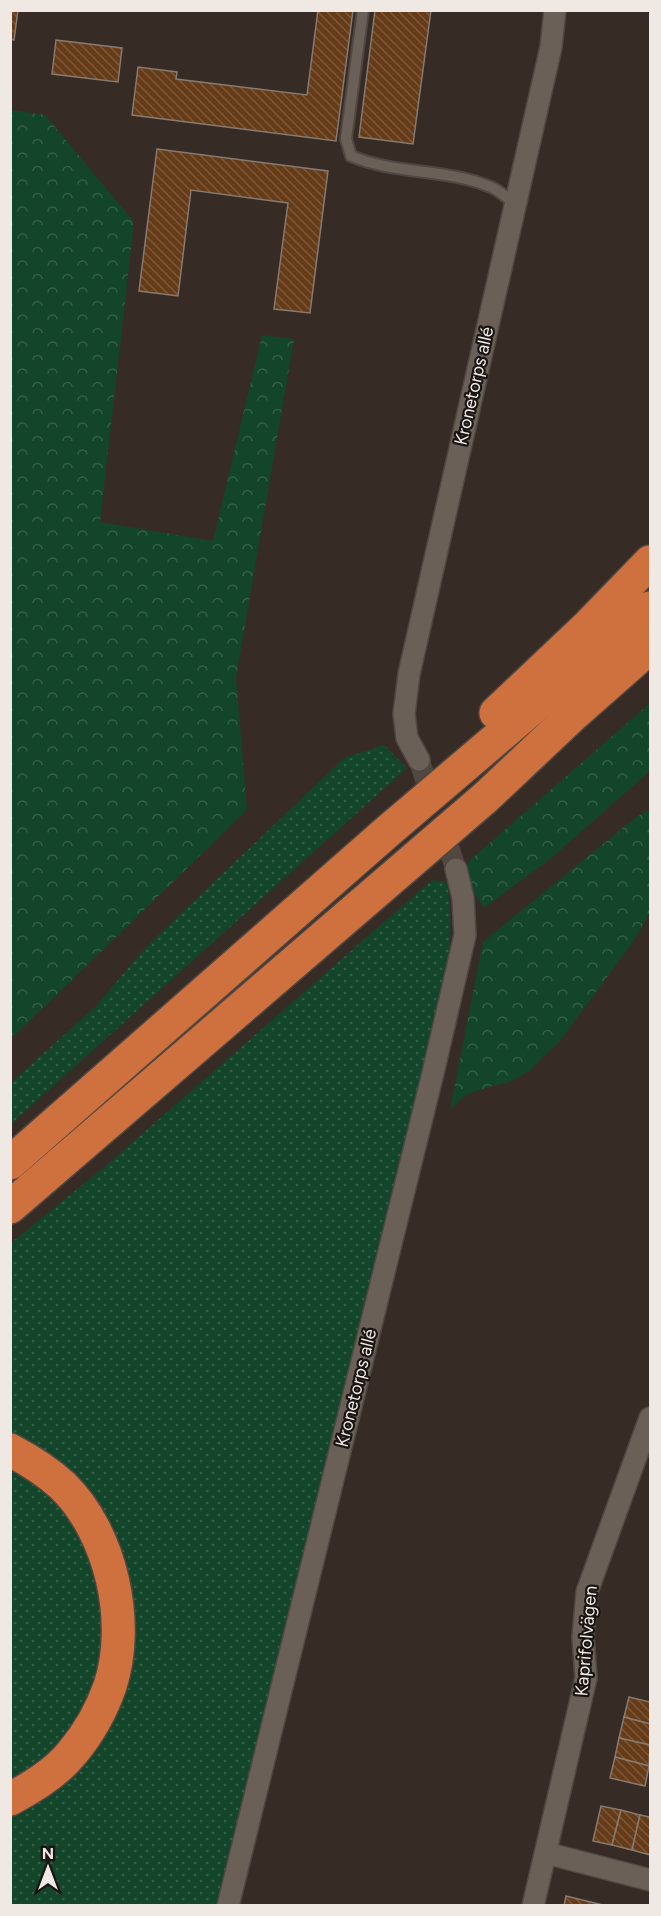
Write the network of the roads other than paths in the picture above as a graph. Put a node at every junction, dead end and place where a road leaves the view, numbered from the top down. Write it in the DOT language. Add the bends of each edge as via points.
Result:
graph roads {
  1 [pos="363,10"];
  2 [pos="555,10"];
  3 [pos="516,204"];
  4 [pos="651,562"];
  5 [pos="651,608"];
  6 [pos="651,647"];
  7 [pos="651,674"];
  8 [pos="419,760"];
  9 [pos="486,797"];
  10 [pos="388,831"];
  11 [pos="456,869"];
  12 [pos="10,1163"];
  13 [pos="10,1207"];
  14 [pos="651,1418"];
  15 [pos="10,1450"];
  16 [pos="10,1799"];
  17 [pos="546,1853"];
  18 [pos="651,1880"];
  19 [pos="228,1905"];
  20 [pos="533,1905"];
  1 -- 3 [label="lane" via="346,140 351,156 369,164 456,176 494,188"];
  2 -- 3 [label="street, Kronetorps allé" via="551,47"];
  3 -- 8 [label="street, Kronetorps allé" via="409,674 404,714 407,738"];
  4 -- 10 [label="highway" via="445,764"];
  5 -- 10 [label="highway"];
  6 -- 9 [label="highway"];
  7 -- 9 [label="highway"];
  9 -- 13 [label="highway"];
  10 -- 12 [label="highway"];
  11 -- 19 [label="street, Kronetorps allé" via="463,898 465,935"];
  14 -- 17 [label="street, Kaprifolvägen" via="587,1592 583,1637 586,1678"];
  15 -- 16 [label="highway" via="63,1486 90,1520 107,1558 115,1595 118,1640 110,1686 72,1754 41,1781"];
  17 -- 18 [label="street"];
  17 -- 20 [label="street, Kaprifolvägen"];
}
